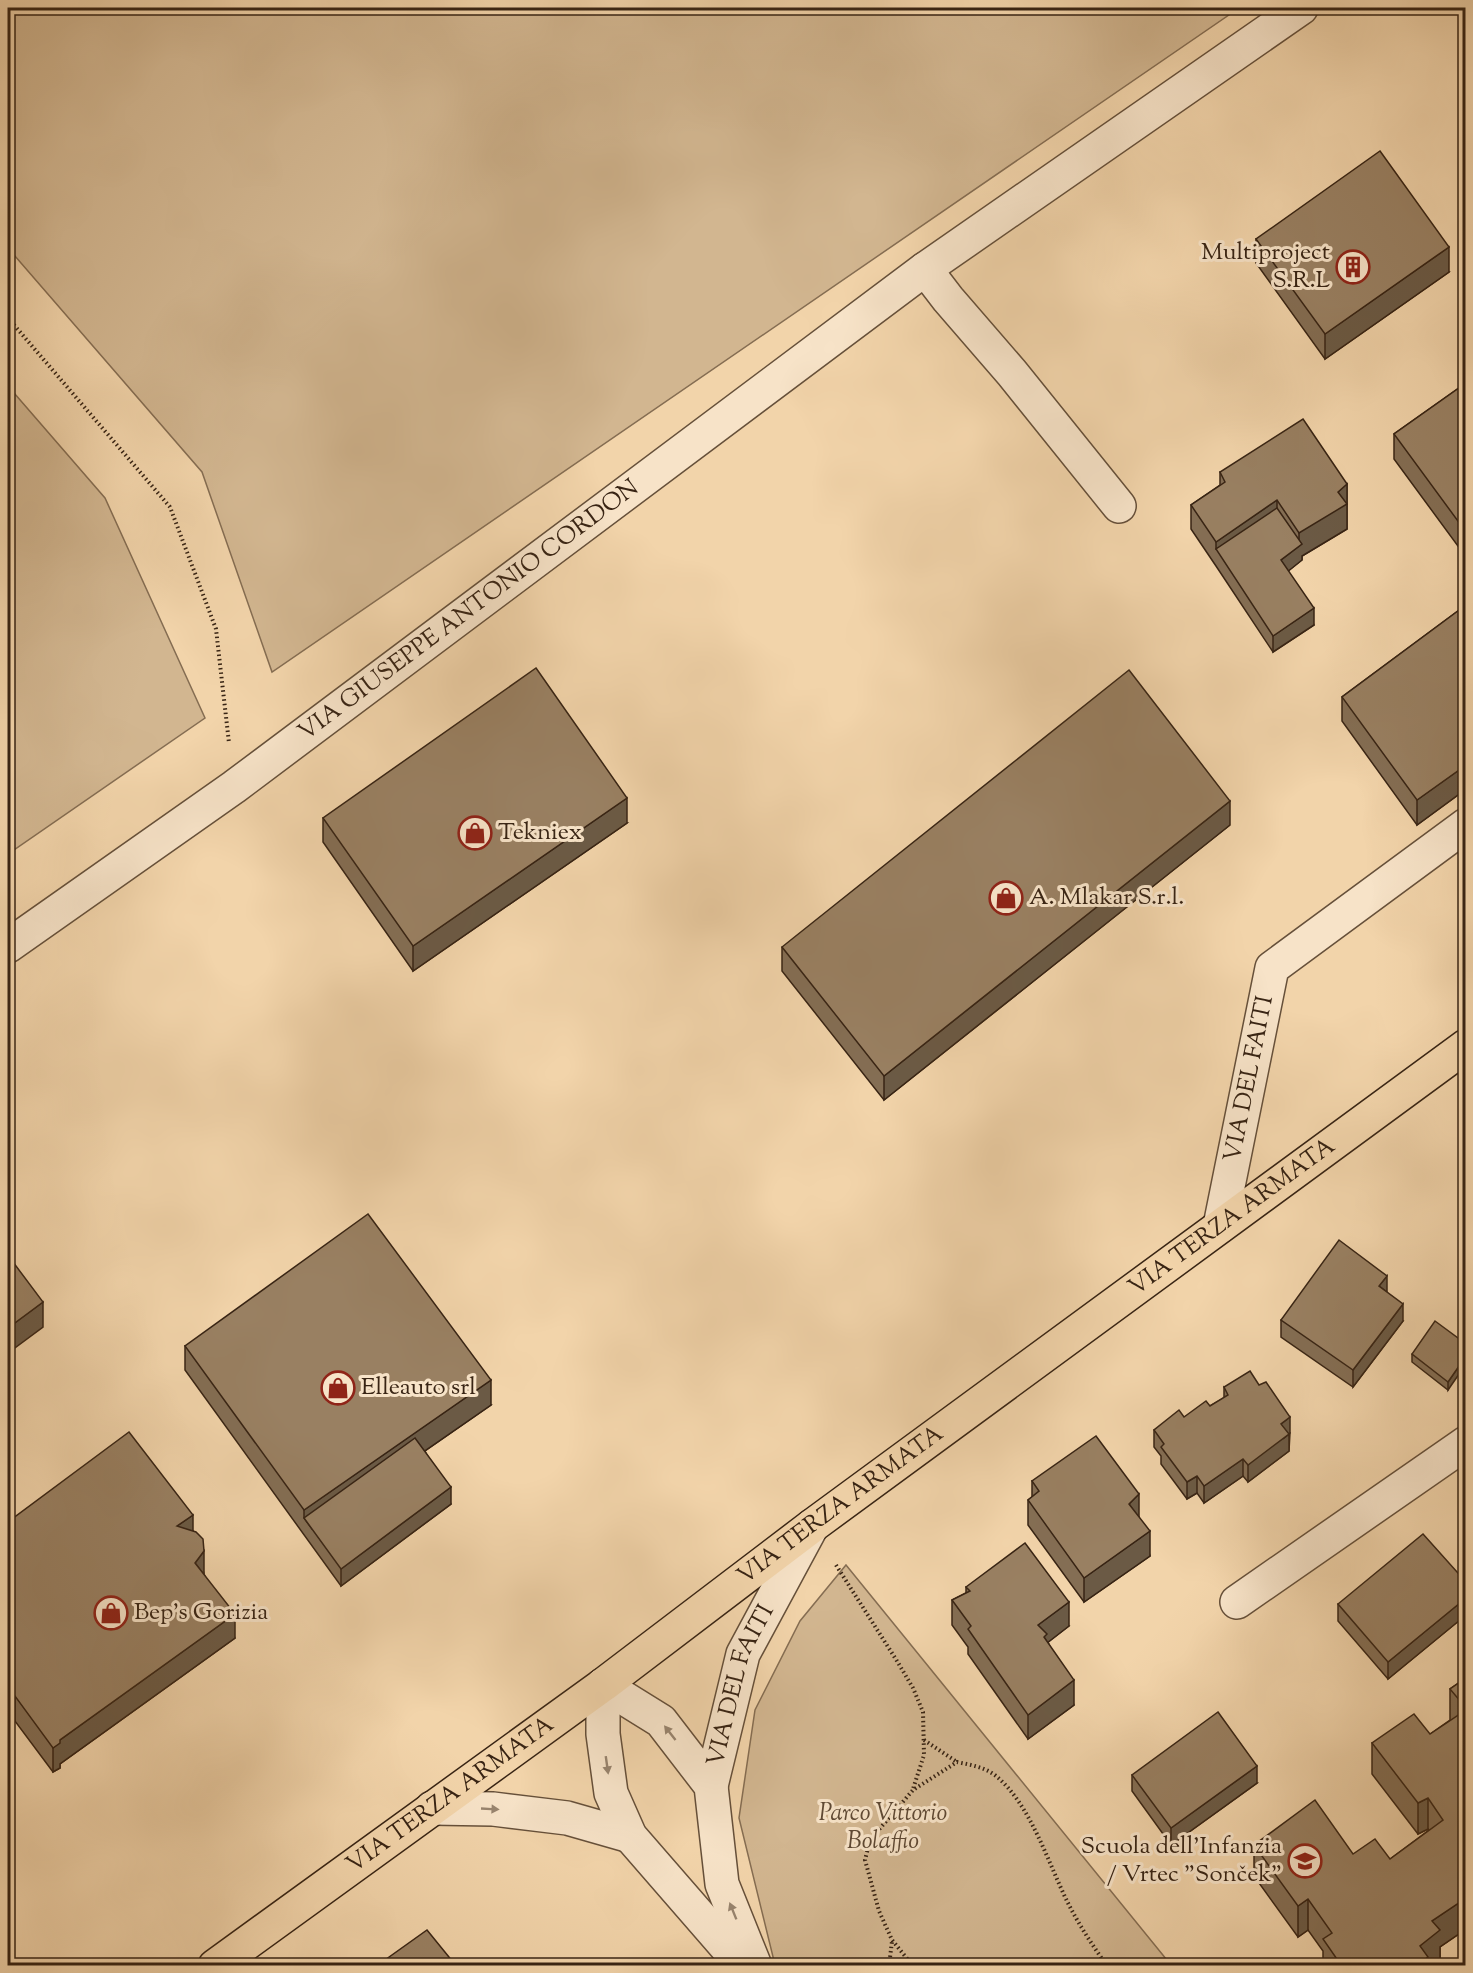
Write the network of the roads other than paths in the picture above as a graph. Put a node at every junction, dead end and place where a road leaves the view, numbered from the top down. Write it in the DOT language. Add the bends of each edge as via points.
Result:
graph roads {
  1 [pos="1300,8"];
  2 [pos="925,269"];
  3 [pos="1119,506"];
  4 [pos="1466,825"];
  5 [pos="8,946"];
  6 [pos="1466,1046"];
  7 [pos="1220,1226"];
  8 [pos="1466,1443"];
  9 [pos="812,1526"];
  10 [pos="1237,1602"];
  11 [pos="603,1686"];
  12 [pos="711,1786"];
  13 [pos="432,1808"];
  14 [pos="630,1836"];
  15 [pos="215,1965"];
  16 [pos="743,1965"];
  17 [pos="755,1965"];
  1 -- 2 [label="street, VIA GIUSEPPE ANTONIO CORDON"];
  2 -- 3 [label="street"];
  2 -- 5 [label="street, VIA GIUSEPPE ANTONIO CORDON" via="234,787"];
  4 -- 7 [label="street, VIA DEL FAITI" via="1272,968"];
  6 -- 7 [label="main road, VIA TERZA ARMATA"];
  7 -- 9 [label="main road, VIA TERZA ARMATA"];
  8 -- 10 [label="street"];
  9 -- 11 [label="main road, VIA TERZA ARMATA"];
  9 -- 12 [label="street, VIA DEL FAITI" via="743,1654"];
  12 -- 11 [label="street, VIA DEL FAITI, one-way" via="661,1721"];
  11 -- 13 [label="main road, VIA TERZA ARMATA"];
  11 -- 14 [label="street, one-way" via="603,1734 611,1793"];
  17 -- 12 [label="street, VIA DEL FAITI, one-way" via="722,1884"];
  13 -- 14 [label="street, one-way" via="493,1809 567,1818"];
  13 -- 15 [label="main road, VIA TERZA ARMATA"];
  14 -- 16 [label="street"];
}
